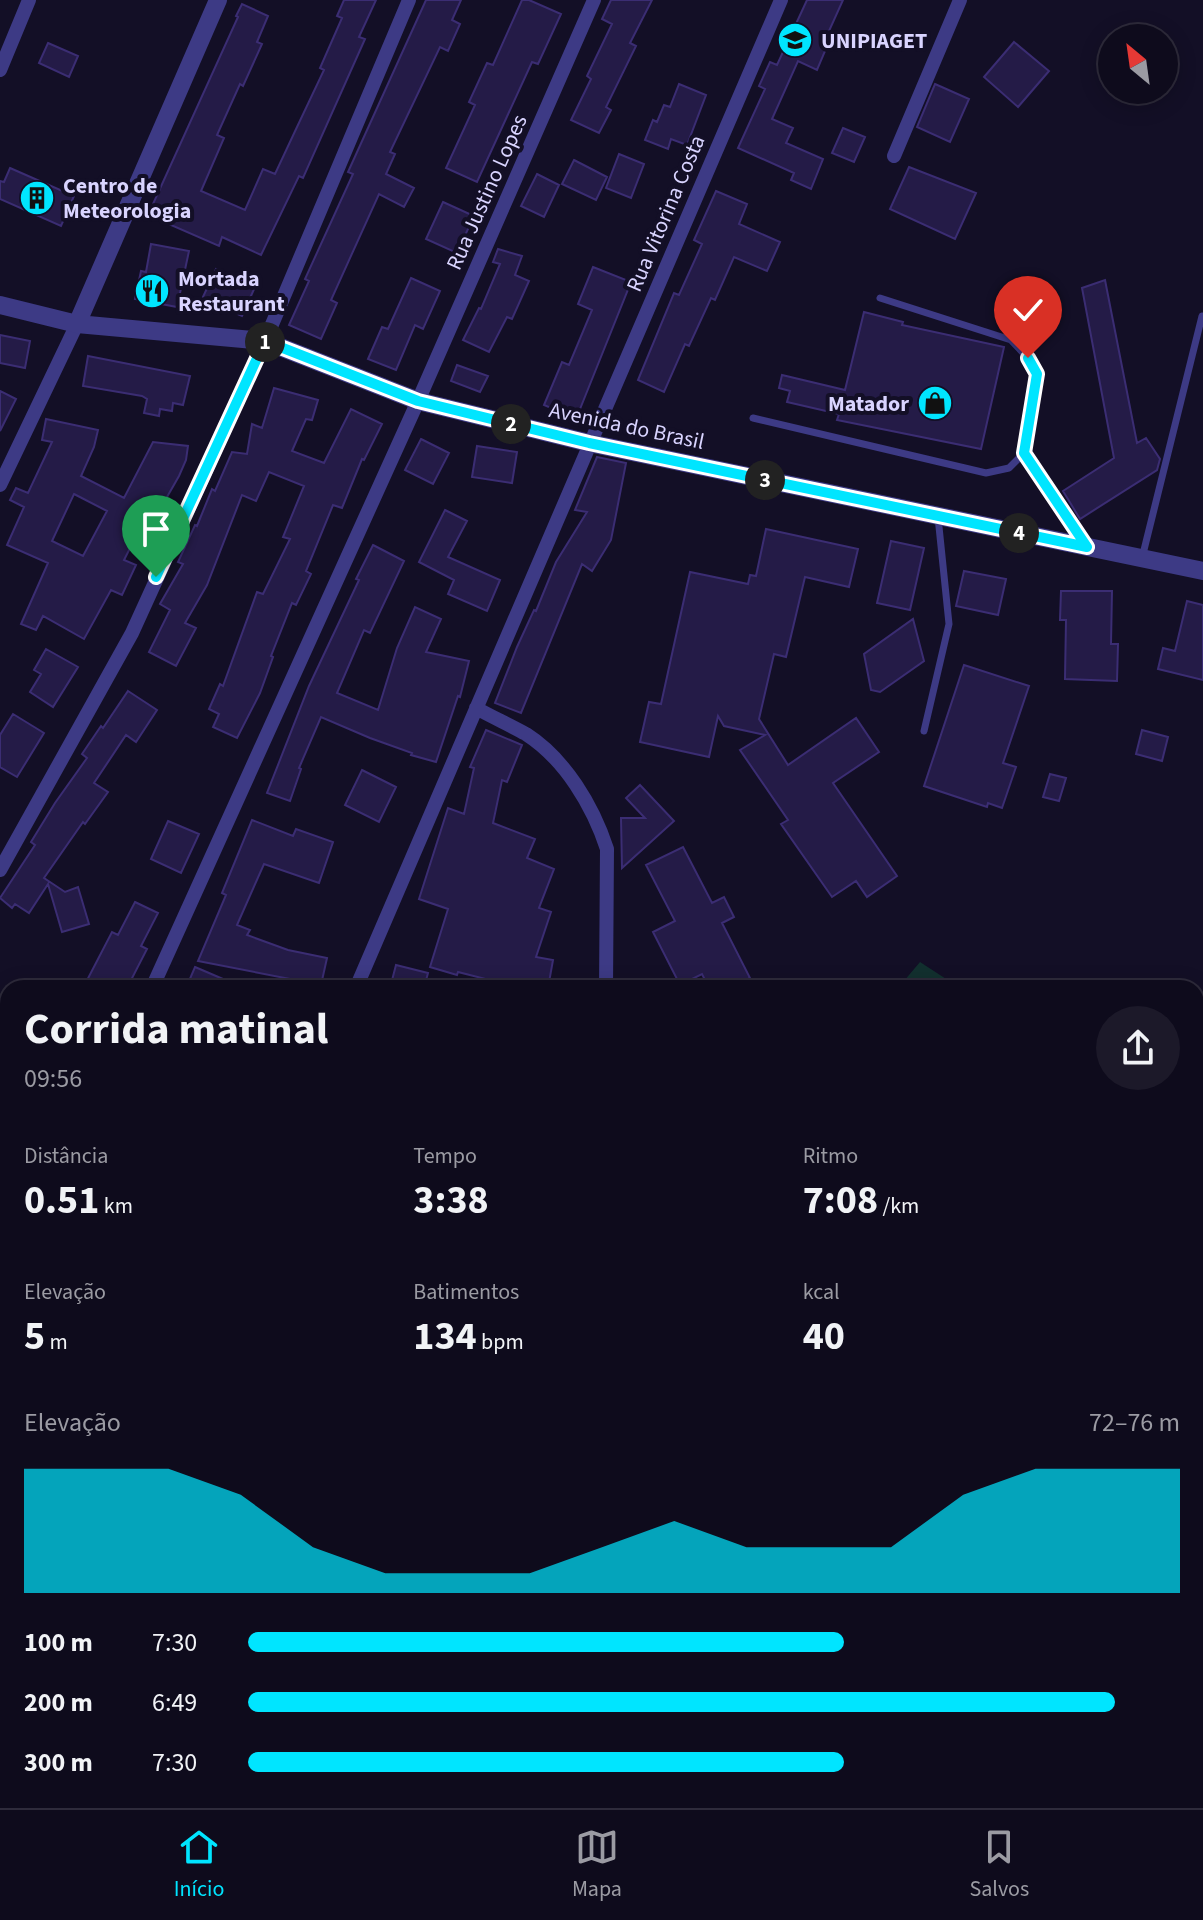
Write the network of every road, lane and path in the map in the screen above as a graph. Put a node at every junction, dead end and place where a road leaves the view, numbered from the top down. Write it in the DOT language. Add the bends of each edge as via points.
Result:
graph roads {
  1 [pos="29,0"];
  2 [pos="218,0"];
  3 [pos="409,0"];
  4 [pos="594,0"];
  5 [pos="781,0"];
  6 [pos="960,0"];
  7 [pos="0,70"];
  8 [pos="894,156"];
  9 [pos="880,298"];
  10 [pos="0,305"];
  11 [pos="1202,316"];
  12 [pos="77,324"];
  13 [pos="265,341"];
  14 [pos="418,401"];
  15 [pos="753,418"];
  16 [pos="589,443"];
  17 [pos="1024,453"];
  18 [pos="0,485"];
  19 [pos="938,516"];
  20 [pos="1087,547"];
  21 [pos="1142,558"];
  22 [pos="1203,571"];
  23 [pos="476,708"];
  24 [pos="924,731"];
  25 [pos="0,870"];
  26 [pos="156,980"];
  27 [pos="359,980"];
  28 [pos="606,980"];
  1 -- 7 [label="street"];
  2 -- 12 [label="street"];
  3 -- 13 [label="street"];
  4 -- 14 [label="street, Rua Justino Lopes"];
  5 -- 16 [label="street, Rua Vitorina Costa"];
  6 -- 8 [label="street"];
  9 -- 17 [label="lane" via="1011,340 1028,358 1037,374"];
  10 -- 12 [label="street, Avenida do Brasil"];
  11 -- 21 [label="lane"];
  12 -- 13 [label="street, Avenida do Brasil"];
  12 -- 18 [label="street"];
  13 -- 14 [label="street, Avenida do Brasil"];
  13 -- 25 [label="street" via="132,633"];
  14 -- 16 [label="street, Avenida do Brasil"];
  14 -- 26 [label="street, Rua Justino Lopes"];
  15 -- 17 [label="lane" via="986,473 1009,468"];
  16 -- 19 [label="street, Avenida do Brasil"];
  16 -- 23 [label="street, Rua Vitorina Costa"];
  17 -- 20 [label="lane"];
  19 -- 20 [label="street, Avenida do Brasil"];
  19 -- 24 [label="lane" via="949,624"];
  20 -- 21 [label="street, Avenida do Brasil"];
  21 -- 22 [label="street, Avenida do Brasil"];
  23 -- 27 [label="street, Rua Vitorina Costa"];
  23 -- 28 [label="street" via="528,736 589,804 607,849"];
}
